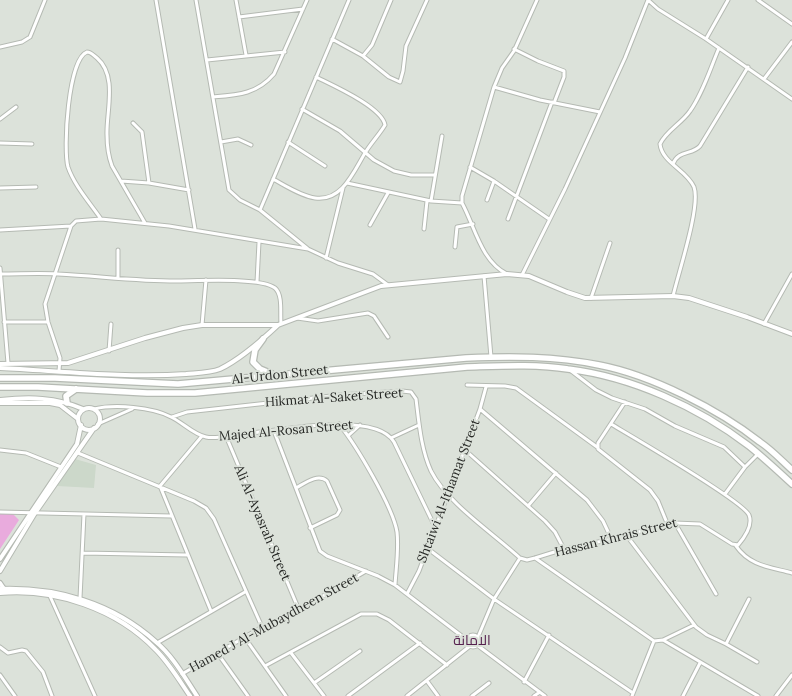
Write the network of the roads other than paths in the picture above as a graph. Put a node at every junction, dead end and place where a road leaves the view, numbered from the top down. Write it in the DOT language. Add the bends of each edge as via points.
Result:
graph roads {
  1 [pos="45,0"];
  2 [pos="156,0"];
  3 [pos="196,0"];
  4 [pos="236,0"];
  5 [pos="307,0"];
  6 [pos="349,0"];
  7 [pos="391,0"];
  8 [pos="427,0"];
  9 [pos="536,0"];
  10 [pos="648,0"];
  11 [pos="728,0"];
  12 [pos="758,0"];
  13 [pos="303,9"];
  14 [pos="239,17"];
  15 [pos="792,24"];
  16 [pos="332,39"];
  17 [pos="706,39"];
  18 [pos="792,42"];
  19 [pos="0,47"];
  20 [pos="719,48"];
  21 [pos="514,49"];
  22 [pos="285,52"];
  23 [pos="246,55"];
  24 [pos="363,56"];
  25 [pos="206,60"];
  26 [pos="748,67"];
  27 [pos="316,77"];
  28 [pos="764,79"];
  29 [pos="494,87"];
  30 [pos="214,97"];
  31 [pos="792,99"];
  32 [pos="553,102"];
  33 [pos="16,107"];
  34 [pos="302,109"];
  35 [pos="600,112"];
  36 [pos="0,119"];
  37 [pos="133,123"];
  38 [pos="442,136"];
  39 [pos="221,142"];
  40 [pos="288,142"];
  41 [pos="0,143"];
  42 [pos="32,144"];
  43 [pos="251,144"];
  44 [pos="366,152"];
  45 [pos="673,164"];
  46 [pos="325,166"];
  47 [pos="470,167"];
  48 [pos="434,175"];
  49 [pos="273,179"];
  50 [pos="121,181"];
  51 [pos="494,182"];
  52 [pos="149,183"];
  53 [pos="347,183"];
  54 [pos="36,187"];
  55 [pos="0,188"];
  56 [pos="342,188"];
  57 [pos="189,190"];
  58 [pos="388,193"];
  59 [pos="518,197"];
  60 [pos="487,200"];
  61 [pos="429,201"];
  62 [pos="462,203"];
  63 [pos="260,210"];
  64 [pos="101,219"];
  65 [pos="508,219"];
  66 [pos="549,219"];
  67 [pos="145,223"];
  68 [pos="473,224"];
  69 [pos="370,225"];
  70 [pos="71,226"];
  71 [pos="195,229"];
  72 [pos="424,229"];
  73 [pos="0,230"];
  74 [pos="259,242"];
  75 [pos="610,243"];
  76 [pos="455,247"];
  77 [pos="308,249"];
  78 [pos="118,250"];
  79 [pos="326,258"];
  80 [pos="0,268"];
  81 [pos="0,274"];
  82 [pos="56,274"];
  83 [pos="507,274"];
  84 [pos="792,274"];
  85 [pos="522,275"];
  86 [pos="484,276"];
  87 [pos="118,278"];
  88 [pos="206,280"];
  89 [pos="257,282"];
  90 [pos="388,285"];
  91 [pos="673,296"];
  92 [pos="591,298"];
  93 [pos="298,318"];
  94 [pos="4,322"];
  95 [pos="48,322"];
  96 [pos="111,324"];
  97 [pos="280,324"];
  98 [pos="764,324"];
  99 [pos="202,325"];
  100 [pos="792,334"];
  101 [pos="388,337"];
  102 [pos="263,339"];
  103 [pos="109,351"];
  104 [pos="491,357"];
  105 [pos="8,363"];
  106 [pos="0,364"];
  107 [pos="59,364"];
  108 [pos="0,368"];
  109 [pos="569,369"];
  110 [pos="59,371"];
  111 [pos="273,375"];
  112 [pos="0,378"];
  113 [pos="466,385"];
  114 [pos="486,386"];
  115 [pos="0,387"];
  116 [pos="77,389"];
  117 [pos="0,400"];
  118 [pos="625,402"];
  119 [pos="0,403"];
  120 [pos="68,403"];
  121 [pos="134,408"];
  122 [pos="84,409"];
  123 [pos="94,409"];
  124 [pos="480,409"];
  125 [pos="172,417"];
  126 [pos="78,419"];
  127 [pos="98,424"];
  128 [pos="339,424"];
  129 [pos="611,424"];
  130 [pos="80,425"];
  131 [pos="360,425"];
  132 [pos="419,425"];
  133 [pos="94,428"];
  134 [pos="274,431"];
  135 [pos="202,436"];
  136 [pos="226,436"];
  137 [pos="349,436"];
  138 [pos="391,438"];
  139 [pos="597,447"];
  140 [pos="0,450"];
  141 [pos="465,450"];
  142 [pos="78,453"];
  143 [pos="758,454"];
  144 [pos="61,467"];
  145 [pos="745,467"];
  146 [pos="792,470"];
  147 [pos="556,473"];
  148 [pos="792,484"];
  149 [pos="160,486"];
  150 [pos="296,488"];
  151 [pos="725,494"];
  152 [pos="447,495"];
  153 [pos="528,506"];
  154 [pos="0,512"];
  155 [pos="29,513"];
  156 [pos="35,513"];
  157 [pos="84,514"];
  158 [pos="171,516"];
  159 [pos="676,522"];
  160 [pos="667,523"];
  161 [pos="435,527"];
  162 [pos="310,528"];
  163 [pos="627,536"];
  164 [pos="612,538"];
  165 [pos="736,546"];
  166 [pos="427,548"];
  167 [pos="564,549"];
  168 [pos="83,553"];
  169 [pos="187,555"];
  170 [pos="520,558"];
  171 [pos="535,558"];
  172 [pos="0,559"];
  173 [pos="0,571"];
  174 [pos="366,572"];
  175 [pos="792,573"];
  176 [pos="0,583"];
  177 [pos="395,585"];
  178 [pos="2,589"];
  179 [pos="245,592"];
  180 [pos="0,593"];
  181 [pos="49,594"];
  182 [pos="408,594"];
  183 [pos="716,594"];
  184 [pos="80,598"];
  185 [pos="749,598"];
  186 [pos="494,599"];
  187 [pos="299,610"];
  188 [pos="211,611"];
  189 [pos="482,625"];
  190 [pos="694,625"];
  191 [pos="262,627"];
  192 [pos="474,635"];
  193 [pos="549,635"];
  194 [pos="478,637"];
  195 [pos="245,638"];
  196 [pos="467,640"];
  197 [pos="663,640"];
  198 [pos="654,641"];
  199 [pos="157,643"];
  200 [pos="420,643"];
  201 [pos="726,644"];
  202 [pos="470,646"];
  203 [pos="477,646"];
  204 [pos="0,647"];
  205 [pos="360,651"];
  206 [pos="291,653"];
  207 [pos="218,654"];
  208 [pos="757,662"];
  209 [pos="700,663"];
  210 [pos="447,665"];
  211 [pos="265,666"];
  212 [pos="182,674"];
  213 [pos="0,675"];
  214 [pos="792,675"];
  215 [pos="427,681"];
  216 [pos="524,682"];
  217 [pos="314,683"];
  218 [pos="489,683"];
  219 [pos="540,692"];
  220 [pos="632,694"];
  221 [pos="15,696"];
  222 [pos="52,696"];
  223 [pos="96,696"];
  224 [pos="190,696"];
  225 [pos="197,696"];
  226 [pos="248,696"];
  227 [pos="286,696"];
  228 [pos="324,696"];
  229 [pos="348,696"];
  230 [pos="406,696"];
  231 [pos="438,696"];
  232 [pos="472,696"];
  233 [pos="534,696"];
  234 [pos="545,696"];
  235 [pos="683,696"];
  236 [pos="758,696"];
  237 [pos="776,696"];
  1 -- 19 [label="street" via="30,37 22,42"];
  2 -- 57 [label="street"];
  3 -- 25 [label="street"];
  4 -- 14 [label="street"];
  5 -- 13 [label="street"];
  6 -- 16 [label="street"];
  7 -- 24 [label="street" via="372,45"];
  8 -- 24 [label="street" via="408,39 400,82 389,77"];
  9 -- 21 [label="street"];
  10 -- 17 [label="street"];
  10 -- 35 [label="street"];
  11 -- 17 [label="street"];
  12 -- 15 [label="street"];
  13 -- 14 [label="street"];
  13 -- 22 [label="street"];
  14 -- 23 [label="street"];
  16 -- 24 [label="street"];
  16 -- 27 [label="street"];
  17 -- 20 [label="street"];
  18 -- 28 [label="street"];
  20 -- 26 [label="street"];
  20 -- 45 [label="street" via="696,102 687,116 660,144"];
  21 -- 29 [label="street"];
  21 -- 32 [label="street" via="564,71 564,77"];
  22 -- 23 [label="street"];
  22 -- 30 [label="street" via="274,74 259,89 240,95"];
  23 -- 25 [label="street"];
  25 -- 30 [label="street"];
  26 -- 28 [label="street"];
  26 -- 45 [label="street" via="700,146 680,155"];
  27 -- 34 [label="street"];
  27 -- 44 [label="street" via="363,103 384,120 385,125"];
  28 -- 31 [label="street"];
  29 -- 32 [label="street"];
  29 -- 47 [label="street"];
  30 -- 39 [label="street"];
  32 -- 35 [label="street"];
  32 -- 59 [label="street"];
  33 -- 36 [label="street"];
  34 -- 40 [label="street"];
  34 -- 44 [label="street" via="340,131"];
  35 -- 66 [label="street"];
  37 -- 52 [label="street" via="142,132"];
  38 -- 48 [label="street"];
  39 -- 43 [label="street" via="238,139"];
  39 -- 63 [label="street" via="229,190 240,200"];
  40 -- 46 [label="street"];
  40 -- 49 [label="street"];
  41 -- 42 [label="street"];
  44 -- 48 [label="street" via="380,164 400,174"];
  44 -- 53 [label="street"];
  45 -- 91 [label="street" via="693,186 695,200"];
  47 -- 51 [label="street"];
  47 -- 62 [label="street" via="463,189"];
  48 -- 61 [label="street"];
  49 -- 56 [label="street" via="315,198 326,197"];
  49 -- 63 [label="street"];
  50 -- 52 [label="street"];
  50 -- 64 [label="street" via="112,166 107,148 108,78 99,60 90,52 86,52 82,55 70,89 67,161 72,176"];
  50 -- 67 [label="street"];
  51 -- 59 [label="street"];
  51 -- 60 [label="street"];
  52 -- 57 [label="street"];
  53 -- 56 [label="street"];
  53 -- 58 [label="street"];
  54 -- 55 [label="street"];
  56 -- 79 [label="street"];
  57 -- 71 [label="street"];
  58 -- 61 [label="street"];
  58 -- 69 [label="street"];
  59 -- 65 [label="street"];
  59 -- 66 [label="street"];
  61 -- 62 [label="street"];
  61 -- 72 [label="street"];
  62 -- 68 [label="street"];
  63 -- 77 [label="street"];
  64 -- 67 [label="street"];
  64 -- 70 [label="street" via="81,219 73,222"];
  66 -- 85 [label="street"];
  67 -- 71 [label="street"];
  68 -- 76 [label="street" via="457,227"];
  68 -- 83 [label="street" via="486,255 497,269"];
  70 -- 73 [label="street"];
  70 -- 82 [label="street"];
  71 -- 74 [label="street"];
  74 -- 77 [label="street"];
  74 -- 89 [label="street"];
  75 -- 92 [label="street"];
  77 -- 79 [label="street"];
  78 -- 87 [label="street"];
  79 -- 90 [label="street" via="347,267 372,273"];
  80 -- 81 [label="street"];
  81 -- 82 [label="street"];
  81 -- 94 [label="street"];
  82 -- 87 [label="street"];
  82 -- 95 [label="street" via="45,304"];
  83 -- 85 [label="street"];
  83 -- 86 [label="street"];
  84 -- 98 [label="street"];
  85 -- 92 [label="street" via="578,296"];
  86 -- 90 [label="street"];
  86 -- 104 [label="street"];
  87 -- 88 [label="street"];
  88 -- 89 [label="street"];
  88 -- 99 [label="street"];
  89 -- 97 [label="street" via="277,290 280,297"];
  90 -- 93 [label="street" via="361,292"];
  91 -- 92 [label="street"];
  91 -- 98 [label="street" via="695,299"];
  93 -- 97 [label="street"];
  93 -- 101 [label="street" via="318,321 368,313 374,316"];
  94 -- 95 [label="street"];
  94 -- 105 [label="street"];
  95 -- 107 [label="street" via="60,358"];
  96 -- 103 [label="street"];
  97 -- 99 [label="street"];
  97 -- 102 [label="street"];
  98 -- 100 [label="street"];
  99 -- 103 [label="street" via="164,332"];
  102 -- 110 [label="street" via="234,360 207,372 166,375"];
  102 -- 111 [label="highway" via="254,350 253,362 260,369"];
  103 -- 107 [label="street" via="76,362"];
  104 -- 111 [label="highway, Al-Urdon Street"];
  104 -- 146 [label="highway, Al-Urdon Street" via="559,359 621,370 722,416 746,431"];
  105 -- 106 [label="street"];
  105 -- 107 [label="street"];
  107 -- 110 [label="street"];
  108 -- 110 [label="street"];
  109 -- 116 [label="highway, Al-Urdon Street" via="509,366 467,368 195,393"];
  109 -- 118 [label="street" via="596,390"];
  109 -- 143 [label="highway, Al-Urdon Street" via="615,379 657,394 714,423"];
  111 -- 112 [label="highway, Al-Urdon Street" via="178,384"];
  113 -- 114 [label="street"];
  114 -- 124 [label="street, Shtaiwi Al-Ithamat Street"];
  114 -- 139 [label="street" via="512,386"];
  115 -- 116 [label="highway, Al-Urdon Street"];
  116 -- 120 [label="highway" via="67,394"];
  117 -- 120 [label="street" via="36,398"];
  118 -- 129 [label="street"];
  118 -- 145 [label="street" via="724,447"];
  119 -- 126 [label="street" via="50,403 66,409"];
  120 -- 122 [label="street"];
  121 -- 123 [label="street, Majed Al-Rosan Street"];
  121 -- 125 [label="street, Majed Al-Rosan Street"];
  121 -- 127 [label="street"];
  122 -- 123 [label="street"];
  122 -- 126 [label="street"];
  123 -- 127 [label="street" via="98,414"];
  124 -- 141 [label="street, Shtaiwi Al-Ithamat Street"];
  124 -- 147 [label="street"];
  125 -- 132 [label="street, Hikmat Al-Saket Street" via="187,412 301,398 402,391 411,392 415,396"];
  125 -- 135 [label="street, Majed Al-Rosan Street"];
  126 -- 130 [label="street"];
  127 -- 133 [label="street"];
  128 -- 131 [label="street, Majed Al-Rosan Street"];
  128 -- 134 [label="street, Majed Al-Rosan Street"];
  128 -- 137 [label="street"];
  129 -- 139 [label="street"];
  129 -- 151 [label="street"];
  130 -- 133 [label="street" via="87,429"];
  130 -- 144 [label="street" via="77,444"];
  131 -- 137 [label="street"];
  131 -- 138 [label="street, Majed Al-Rosan Street" via="381,430"];
  132 -- 138 [label="street"];
  132 -- 152 [label="street, Hikmat Al-Saket Street" via="431,470"];
  133 -- 142 [label="street"];
  134 -- 136 [label="street, Majed Al-Rosan Street"];
  134 -- 150 [label="street, Hamed J Al-Mubaydheen Street"];
  135 -- 136 [label="street, Majed Al-Rosan Street"];
  135 -- 149 [label="street"];
  136 -- 187 [label="street, Ali Al-Ayasrah Street"];
  137 -- 177 [label="street" via="396,526"];
  138 -- 161 [label="street"];
  139 -- 160 [label="street" via="599,452 650,490 658,500"];
  140 -- 144 [label="street" via="26,452"];
  141 -- 152 [label="street, Shtaiwi Al-Ithamat Street"];
  141 -- 153 [label="street"];
  142 -- 149 [label="street"];
  142 -- 156 [label="street"];
  143 -- 145 [label="street"];
  143 -- 148 [label="highway, Al-Urdon Street"];
  144 -- 155 [label="street"];
  145 -- 151 [label="street"];
  147 -- 153 [label="street"];
  147 -- 164 [label="street" via="596,510"];
  149 -- 158 [label="street"];
  149 -- 179 [label="street" via="194,501 210,514"];
  150 -- 162 [label="street, Hamed J Al-Mubaydheen Street"];
  150 -- 162 [label="street" via="317,478 324,478 340,508 338,515"];
  151 -- 165 [label="street" via="744,508 750,518 749,528"];
  152 -- 161 [label="street, Shtaiwi Al-Ithamat Street"];
  152 -- 170 [label="street, Hikmat Al-Saket Street"];
  153 -- 167 [label="street" via="555,532"];
  154 -- 155 [label="street"];
  155 -- 156 [label="street"];
  155 -- 172 [label="street"];
  156 -- 157 [label="street"];
  156 -- 173 [label="street"];
  157 -- 158 [label="street"];
  157 -- 168 [label="street"];
  158 -- 169 [label="street"];
  159 -- 160 [label="street, Hassan Khrais Street"];
  159 -- 165 [label="street, Hassan Khrais Street" via="700,524"];
  159 -- 183 [label="street"];
  160 -- 163 [label="street, Hassan Khrais Street"];
  161 -- 166 [label="street, Shtaiwi Al-Ithamat Street"];
  162 -- 174 [label="street, Hamed J Al-Mubaydheen Street" via="323,554"];
  163 -- 164 [label="street, Hassan Khrais Street"];
  163 -- 190 [label="street"];
  164 -- 167 [label="street, Hassan Khrais Street"];
  165 -- 175 [label="street" via="754,563"];
  166 -- 182 [label="street, Shtaiwi Al-Ithamat Street"];
  166 -- 186 [label="street"];
  167 -- 171 [label="street, Hassan Khrais Street"];
  168 -- 169 [label="street"];
  168 -- 184 [label="street"];
  169 -- 188 [label="street"];
  170 -- 171 [label="street, Hassan Khrais Street"];
  170 -- 186 [label="street"];
  171 -- 198 [label="street"];
  174 -- 177 [label="street, Hamed J Al-Mubaydheen Street"];
  174 -- 187 [label="street, Hamed J Al-Mubaydheen Street"];
  176 -- 178 [label="street"];
  177 -- 182 [label="street, Hamed J Al-Mubaydheen Street"];
  178 -- 181 [label="street"];
  179 -- 188 [label="street"];
  179 -- 191 [label="street"];
  180 -- 181 [label="street"];
  181 -- 184 [label="street"];
  181 -- 223 [label="street"];
  181 -- 224 [label="street" via="83,603 128,627 156,650"];
  182 -- 196 [label="street, Hamed J Al-Mubaydheen Street"];
  184 -- 199 [label="street" via="116,614"];
  185 -- 201 [label="street"];
  186 -- 189 [label="street"];
  186 -- 193 [label="street"];
  187 -- 191 [label="street, Hamed J Al-Mubaydheen Street"];
  188 -- 199 [label="street"];
  189 -- 192 [label="street"];
  189 -- 194 [label="street"];
  190 -- 197 [label="street"];
  190 -- 201 [label="street"];
  191 -- 195 [label="street, Hamed J Al-Mubaydheen Street"];
  192 -- 194 [label="street"];
  192 -- 196 [label="street"];
  193 -- 216 [label="street"];
  193 -- 220 [label="street"];
  194 -- 203 [label="street"];
  195 -- 207 [label="street, Hamed J Al-Mubaydheen Street"];
  195 -- 211 [label="street"];
  196 -- 202 [label="street"];
  197 -- 198 [label="street"];
  197 -- 209 [label="street"];
  198 -- 220 [label="street"];
  199 -- 212 [label="street"];
  200 -- 206 [label="street" via="383,616 366,614 353,618"];
  200 -- 210 [label="street"];
  200 -- 229 [label="street"];
  201 -- 208 [label="street"];
  202 -- 203 [label="street"];
  202 -- 210 [label="street"];
  203 -- 216 [label="street"];
  204 -- 222 [label="street" via="8,653 26,650 43,672"];
  205 -- 217 [label="street"];
  206 -- 211 [label="street"];
  206 -- 217 [label="street"];
  207 -- 212 [label="street, Hamed J Al-Mubaydheen Street"];
  207 -- 226 [label="street"];
  209 -- 235 [label="street"];
  209 -- 236 [label="street"];
  210 -- 215 [label="street"];
  211 -- 227 [label="street"];
  212 -- 225 [label="street"];
  213 -- 221 [label="street"];
  214 -- 237 [label="street"];
  215 -- 230 [label="street"];
  215 -- 231 [label="street"];
  216 -- 219 [label="street"];
  217 -- 228 [label="street"];
  218 -- 232 [label="street"];
  219 -- 233 [label="street"];
  219 -- 234 [label="street"];
}
